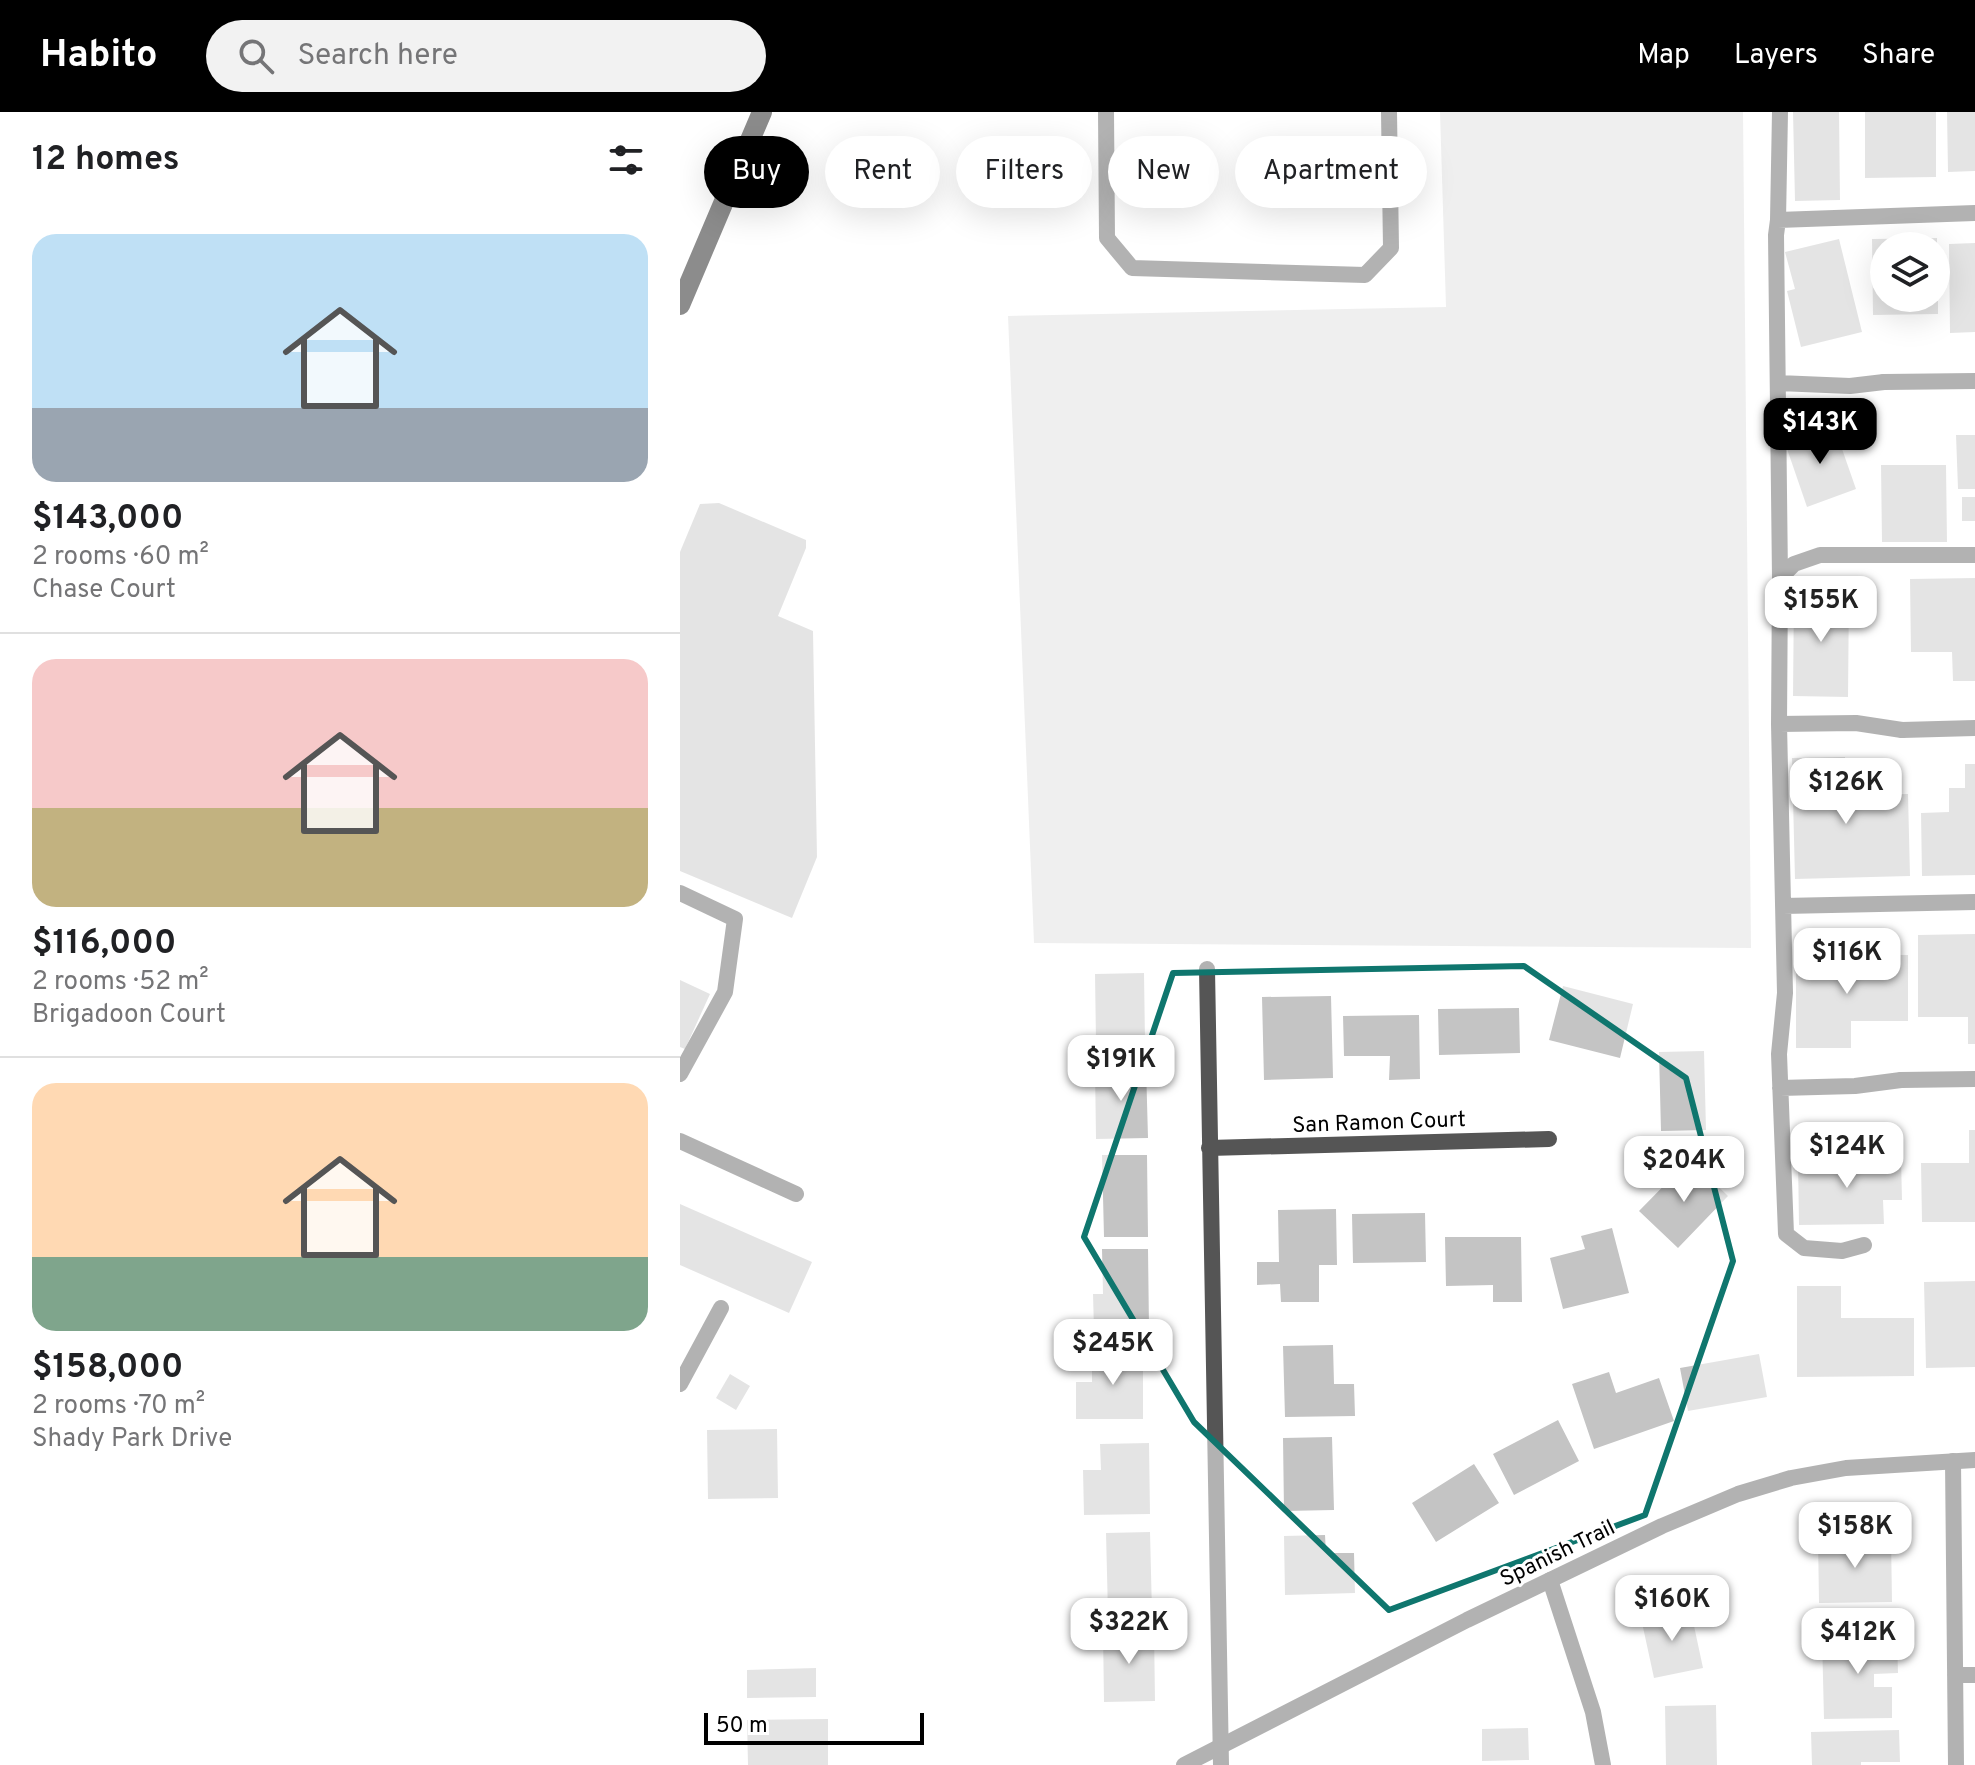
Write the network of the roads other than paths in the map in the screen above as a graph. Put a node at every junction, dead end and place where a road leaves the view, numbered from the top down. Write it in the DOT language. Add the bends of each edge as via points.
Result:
graph roads {
  1 [pos="762,112"];
  2 [pos="1106,112"];
  3 [pos="1389,112"];
  4 [pos="1780,112"];
  5 [pos="1975,213"];
  6 [pos="1778,220"];
  7 [pos="680,305"];
  8 [pos="1975,381"];
  9 [pos="1778,383"];
  10 [pos="1975,555"];
  11 [pos="1780,578"];
  12 [pos="1779,724"];
  13 [pos="1975,728"];
  14 [pos="680,893"];
  15 [pos="1975,902"];
  16 [pos="1783,906"];
  17 [pos="1207,969"];
  18 [pos="680,1074"];
  19 [pos="1975,1079"];
  20 [pos="1780,1088"];
  21 [pos="1549,1139"];
  22 [pos="680,1141"];
  23 [pos="1209,1148"];
  24 [pos="796,1194"];
  25 [pos="1864,1245"];
  26 [pos="721,1308"];
  27 [pos="680,1384"];
  28 [pos="1975,1460"];
  29 [pos="1953,1461"];
  30 [pos="1550,1580"];
  31 [pos="1955,1675"];
  32 [pos="1975,1675"];
  33 [pos="1221,1746"];
  34 [pos="1184,1765"];
  35 [pos="1221,1765"];
  36 [pos="1603,1765"];
  37 [pos="1956,1765"];
  1 -- 7 [label="main road"];
  2 -- 3 [label="street" via="1107,238 1132,268 1365,275 1391,248"];
  4 -- 6 [label="street"];
  5 -- 6 [label="street"];
  6 -- 9 [label="street"];
  8 -- 9 [label="street"];
  9 -- 11 [label="street"];
  10 -- 11 [label="street" via="1820,555 1794,564"];
  11 -- 12 [label="street"];
  12 -- 13 [label="street"];
  12 -- 16 [label="street"];
  14 -- 18 [label="street" via="735,919 725,992"];
  15 -- 16 [label="street"];
  16 -- 20 [label="street"];
  17 -- 23 [label="street"];
  19 -- 20 [label="street"];
  20 -- 25 [label="street" via="1786,1234 1804,1248 1842,1251"];
  21 -- 23 [label="street, San Ramon Court"];
  22 -- 24 [label="street"];
  23 -- 33 [label="street"];
  26 -- 27 [label="street"];
  28 -- 29 [label="street, Spanish Trail"];
  29 -- 30 [label="street, Spanish Trail" via="1846,1468 1791,1478 1662,1526"];
  29 -- 31 [label="street"];
  30 -- 33 [label="street, Spanish Trail"];
  30 -- 36 [label="street" via="1593,1712"];
  31 -- 32 [label="street"];
  31 -- 37 [label="street"];
  33 -- 34 [label="street, Spanish Trail"];
  33 -- 35 [label="street"];
}
